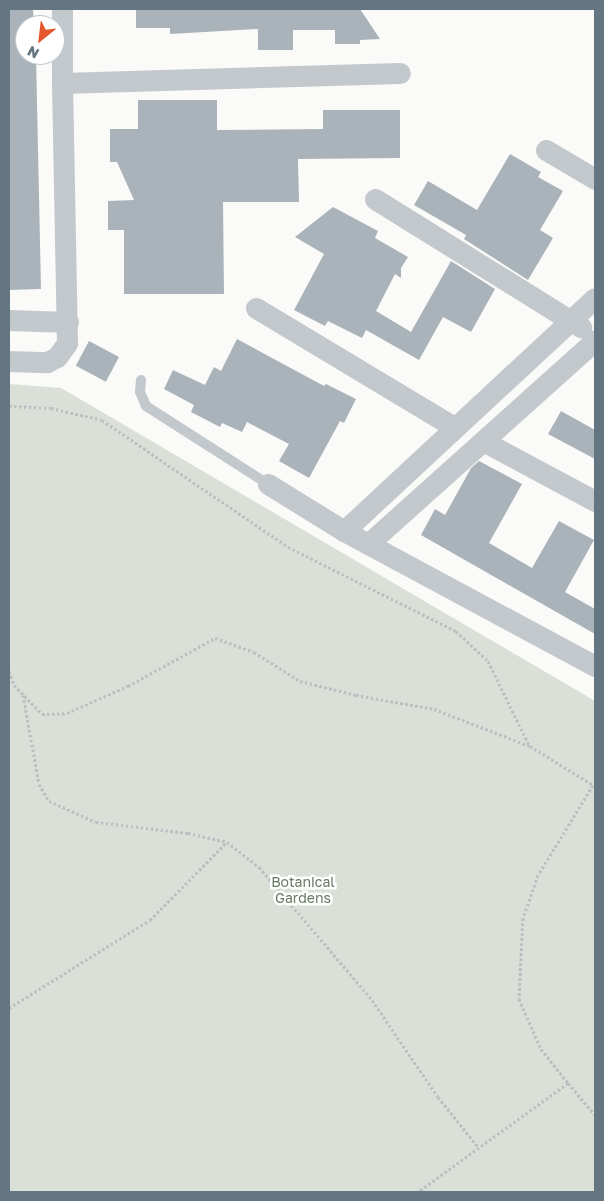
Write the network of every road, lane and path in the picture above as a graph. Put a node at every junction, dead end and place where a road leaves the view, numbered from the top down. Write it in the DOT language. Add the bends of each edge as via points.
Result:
graph roads {
  1 [pos="62,9"];
  2 [pos="400,73"];
  3 [pos="62,83"];
  4 [pos="546,150"];
  5 [pos="595,179"];
  6 [pos="375,199"];
  7 [pos="595,298"];
  8 [pos="256,308"];
  9 [pos="9,320"];
  10 [pos="570,321"];
  11 [pos="68,322"];
  12 [pos="595,335"];
  13 [pos="595,340"];
  14 [pos="9,361"];
  15 [pos="141,380"];
  16 [pos="9,406"];
  17 [pos="454,427"];
  18 [pos="483,441"];
  19 [pos="268,484"];
  20 [pos="595,500"];
  21 [pos="344,531"];
  22 [pos="368,544"];
  23 [pos="595,666"];
  24 [pos="9,671"];
  25 [pos="22,694"];
  26 [pos="530,746"];
  27 [pos="594,785"];
  28 [pos="227,842"];
  29 [pos="9,1008"];
  30 [pos="568,1083"];
  31 [pos="595,1115"];
  32 [pos="479,1148"];
  33 [pos="418,1192"];
  1 -- 3 [label="street"];
  2 -- 3 [label="street"];
  3 -- 11 [label="street"];
  4 -- 5 [label="street"];
  6 -- 10 [label="street"];
  7 -- 10 [label="street"];
  8 -- 17 [label="street"];
  9 -- 11 [label="street"];
  10 -- 12 [label="street"];
  10 -- 17 [label="street"];
  11 -- 14 [label="street" via="67,343 57,357 47,362"];
  13 -- 18 [label="street"];
  15 -- 19 [label="lane" via="140,392 146,406"];
  16 -- 26 [label="path" via="51,408 102,420 288,547 456,631 488,661"];
  17 -- 21 [label="street"];
  18 -- 20 [label="street"];
  18 -- 22 [label="street"];
  19 -- 21 [label="street"];
  21 -- 22 [label="street"];
  22 -- 23 [label="street"];
  24 -- 25 [label="path" via="14,685"];
  25 -- 26 [label="path" via="42,714 67,713 128,686 215,638 254,652 300,681 434,709"];
  25 -- 28 [label="path" via="39,784 48,801 96,822 188,833"];
  26 -- 27 [label="path"];
  27 -- 30 [label="path" via="538,875 523,918 519,999 541,1048"];
  28 -- 29 [label="path" via="150,920"];
  28 -- 32 [label="path" via="259,867 372,1000 438,1097"];
  30 -- 31 [label="path"];
  30 -- 32 [label="path"];
  32 -- 33 [label="path"];
}
